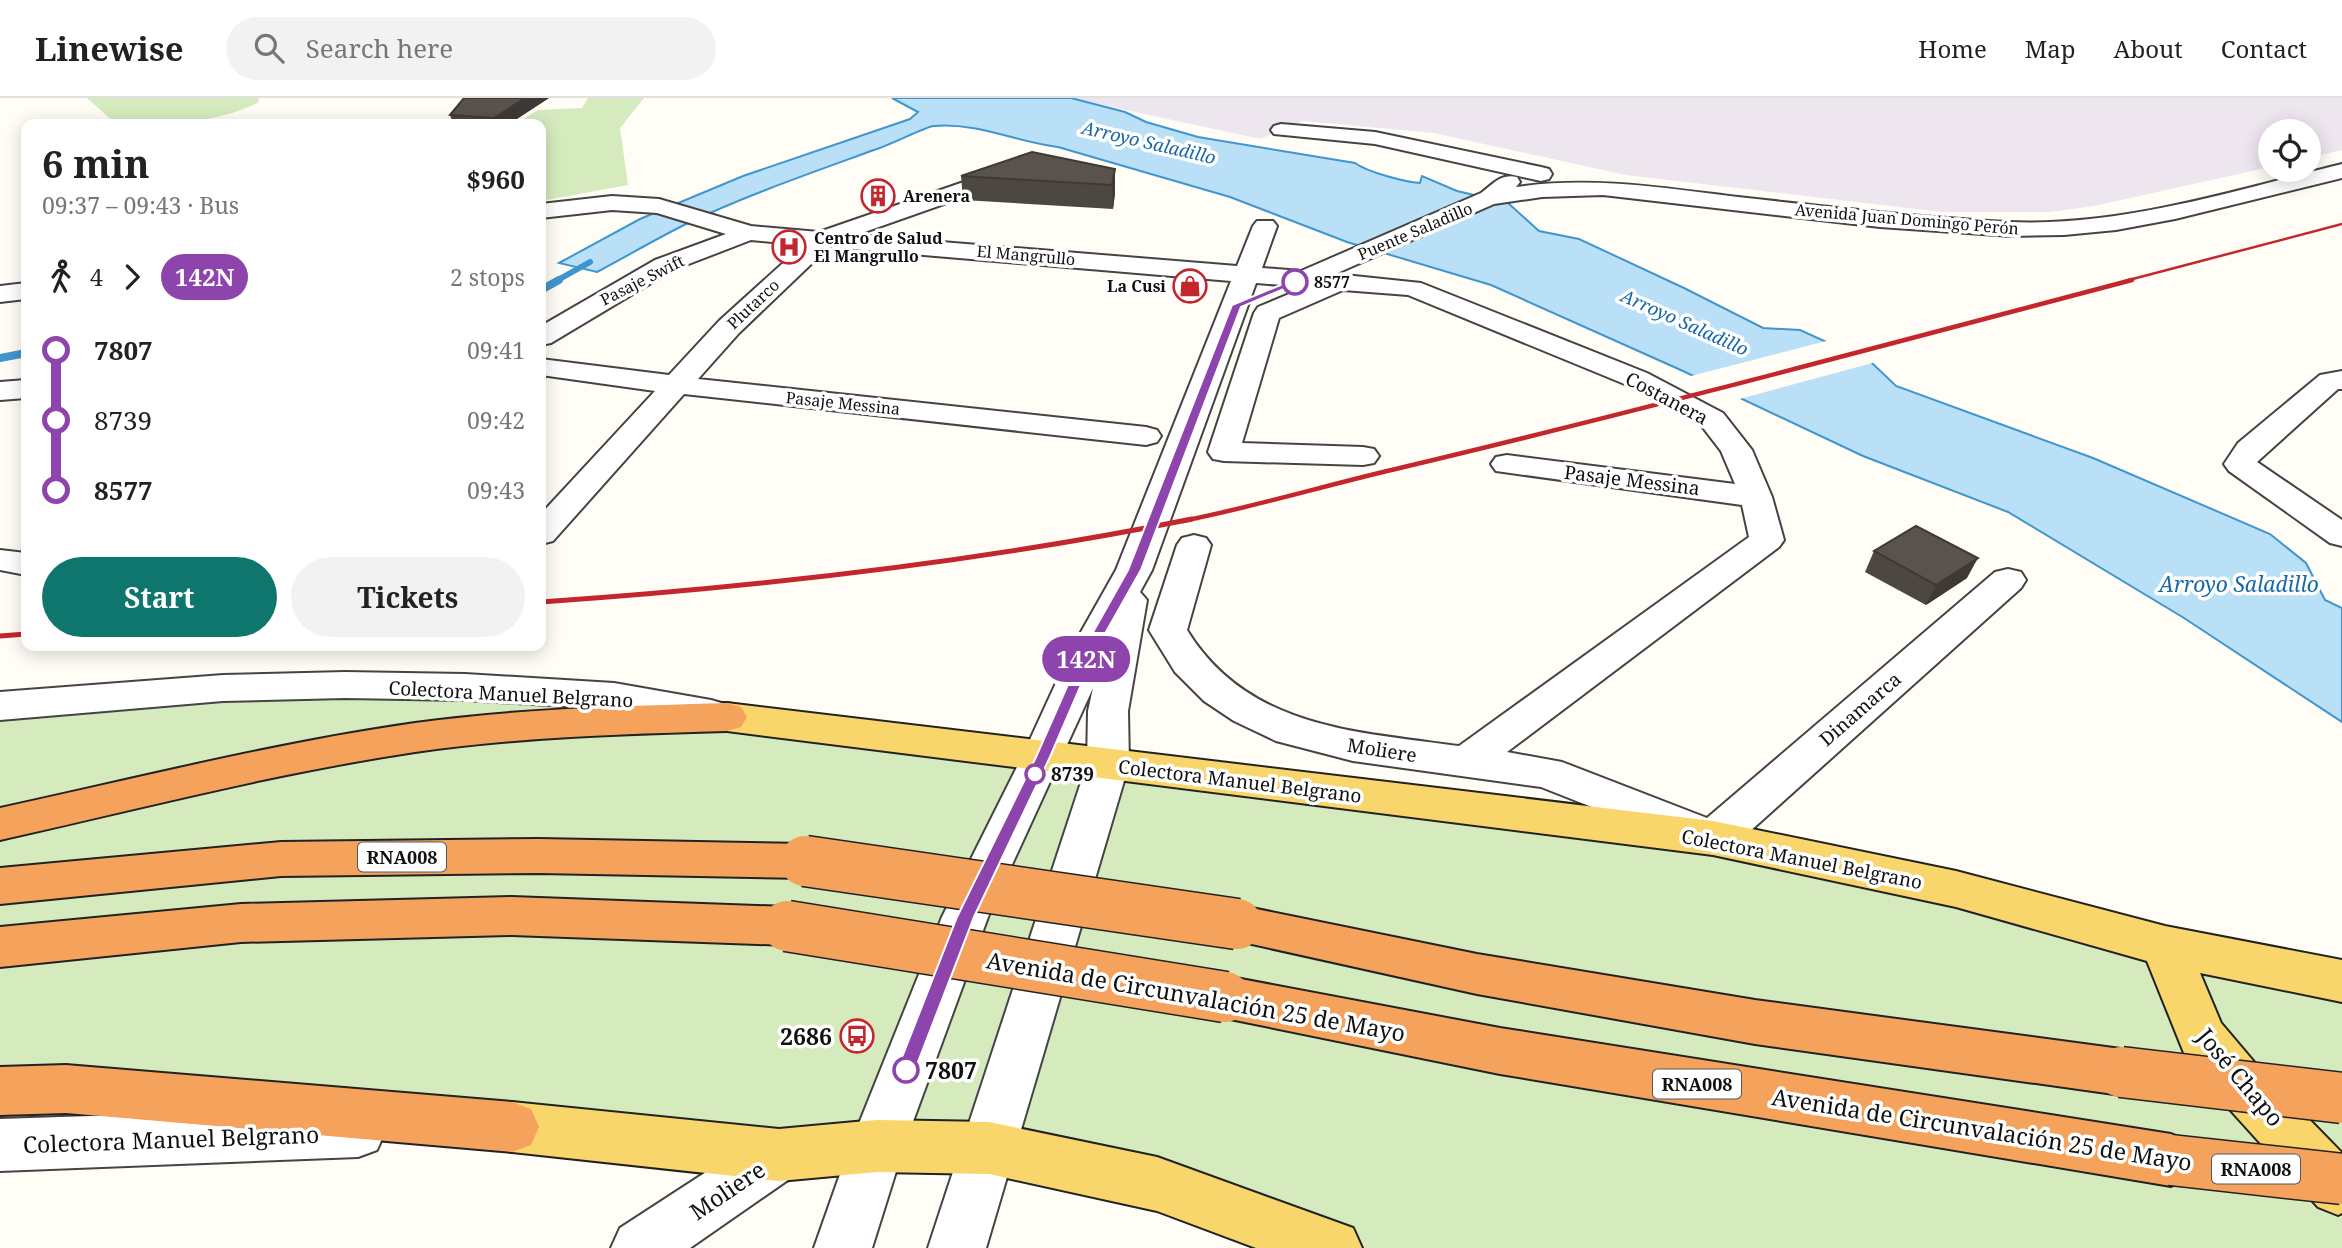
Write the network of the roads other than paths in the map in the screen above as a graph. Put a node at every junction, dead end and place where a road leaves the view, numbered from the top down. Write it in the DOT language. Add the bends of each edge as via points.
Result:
graph roads {
  1 [pos="1281,130"];
  2 [pos="1028,166"];
  3 [pos="2342,171"];
  4 [pos="1511,173"];
  5 [pos="1549,185"];
  6 [pos="1489,198"];
  7 [pos="546,210"];
  8 [pos="1265,226"];
  9 [pos="749,233"];
  10 [pos="824,238"];
  11 [pos="1342,272"];
  12 [pos="1248,274"];
  13 [pos="1303,278"];
  14 [pos="21,292"];
  15 [pos="0,294"];
  16 [pos="1237,305"];
  17 [pos="546,334"];
  18 [pos="546,368"];
  19 [pos="2342,380"];
  20 [pos="677,385"];
  21 [pos="21,389"];
  22 [pos="0,391"];
  23 [pos="1146,436"];
  24 [pos="1363,456"];
  25 [pos="1507,464"];
  26 [pos="1756,497"];
  27 [pos="546,529"];
  28 [pos="2342,536"];
  29 [pos="1194,545"];
  30 [pos="0,561"];
  31 [pos="21,563"];
  32 [pos="1134,570"];
  33 [pos="2008,580"];
  34 [pos="0,706"];
  35 [pos="727,718"];
  36 [pos="1043,757"];
  37 [pos="1467,761"];
  38 [pos="1108,764"];
  39 [pos="0,824"];
  40 [pos="1713,838"];
  41 [pos="0,886"];
  42 [pos="2165,946"];
  43 [pos="0,947"];
  44 [pos="2342,981"];
  45 [pos="0,1090"];
  46 [pos="2342,1098"];
  47 [pos="512,1127"];
  48 [pos="0,1145"];
  49 [pos="877,1146"];
  50 [pos="989,1148"];
  51 [pos="779,1155"];
  52 [pos="2342,1179"];
  53 [pos="2342,1192"];
  54 [pos="640,1248"];
  55 [pos="843,1248"];
  56 [pos="957,1248"];
  57 [pos="1332,1248"];
  1 -- 4 [label="street" via="1375,138"];
  2 -- 10 [label="street, Plutarco"];
  3 -- 5 [label="street, Avenida Juan Domingo Perón" via="2116,223 2011,229"];
  4 -- 5 [label="street"];
  4 -- 6 [label="street" via="1510,181"];
  5 -- 6 [label="street, Avenida Juan Domingo Perón"];
  6 -- 11 [label="street, Puente Saladillo"];
  7 -- 9 [label="street" via="612,203 659,206"];
  8 -- 12 [label="street"];
  9 -- 10 [label="street, El Mangrullo"];
  9 -- 17 [label="street, Pasaje Swift" via="664,265"];
  10 -- 12 [label="street, El Mangrullo"];
  10 -- 20 [label="street, Plutarco" via="729,327"];
  11 -- 13 [label="street"];
  11 -- 24 [label="street" via="1268,313 1224,452"];
  11 -- 26 [label="street, Costanera" via="1412,288 1637,379 1712,419 1736,450"];
  12 -- 13 [label="street, El Mangrullo"];
  12 -- 16 [label="street"];
  13 -- 16 [label="street"];
  14 -- 15 [label="street"];
  16 -- 32 [label="street"];
  18 -- 20 [label="street, Pasaje Messina"];
  19 -- 28 [label="street" via="2330,381 2249,450 2240,464"];
  20 -- 23 [label="street, Pasaje Messina"];
  20 -- 27 [label="street, Plutarco"];
  21 -- 22 [label="street"];
  25 -- 26 [label="street, Pasaje Messina"];
  26 -- 37 [label="street, Costanera" via="1766,540"];
  29 -- 37 [label="street, Moliere" via="1168,630 1188,663 1218,692 1290,731 1353,747"];
  30 -- 31 [label="street"];
  32 -- 36 [label="street" via="1091,648"];
  32 -- 38 [label="street" via="1108,710"];
  33 -- 40 [label="street, Dinamarca"];
  34 -- 35 [label="street, Colectora Manuel Belgrano" via="223,688 345,685 614,696"];
  35 -- 36 [label="main road, Colectora Manuel Belgrano"];
  35 -- 39 [label="highway" via="496,727 375,744 226,772"];
  36 -- 38 [label="main road, Colectora Manuel Belgrano"];
  36 -- 49 [label="street" via="965,917"];
  37 -- 40 [label="street, Moliere" via="1547,773"];
  38 -- 40 [label="main road, Colectora Manuel Belgrano"];
  38 -- 50 [label="street"];
  40 -- 42 [label="main road, Colectora Manuel Belgrano" via="1956,890"];
  41 -- 46 [label="highway, RNA008, bridge" via="281,859 539,856 805,862 1237,924 1477,974 1755,1022"];
  42 -- 44 [label="main road, Colectora Manuel Belgrano"];
  42 -- 53 [label="main road, José Chapo" via="2202,1037"];
  43 -- 52 [label="highway, Avenida de Circunvalación 25 de Mayo / RNA008, bridge" via="241,923 512,916 787,926 1225,998 1500,1051 2171,1160"];
  45 -- 47 [label="highway" via="66,1089"];
  47 -- 48 [label="street, Colectora Manuel Belgrano"];
  47 -- 51 [label="main road, Colectora Manuel Belgrano"];
  49 -- 50 [label="main road, Colectora Manuel Belgrano"];
  49 -- 51 [label="main road, Colectora Manuel Belgrano"];
  49 -- 55 [label="street"];
  50 -- 56 [label="street"];
  50 -- 57 [label="main road, Colectora Manuel Belgrano" via="1157,1184"];
  51 -- 54 [label="street, Moliere"];
}
